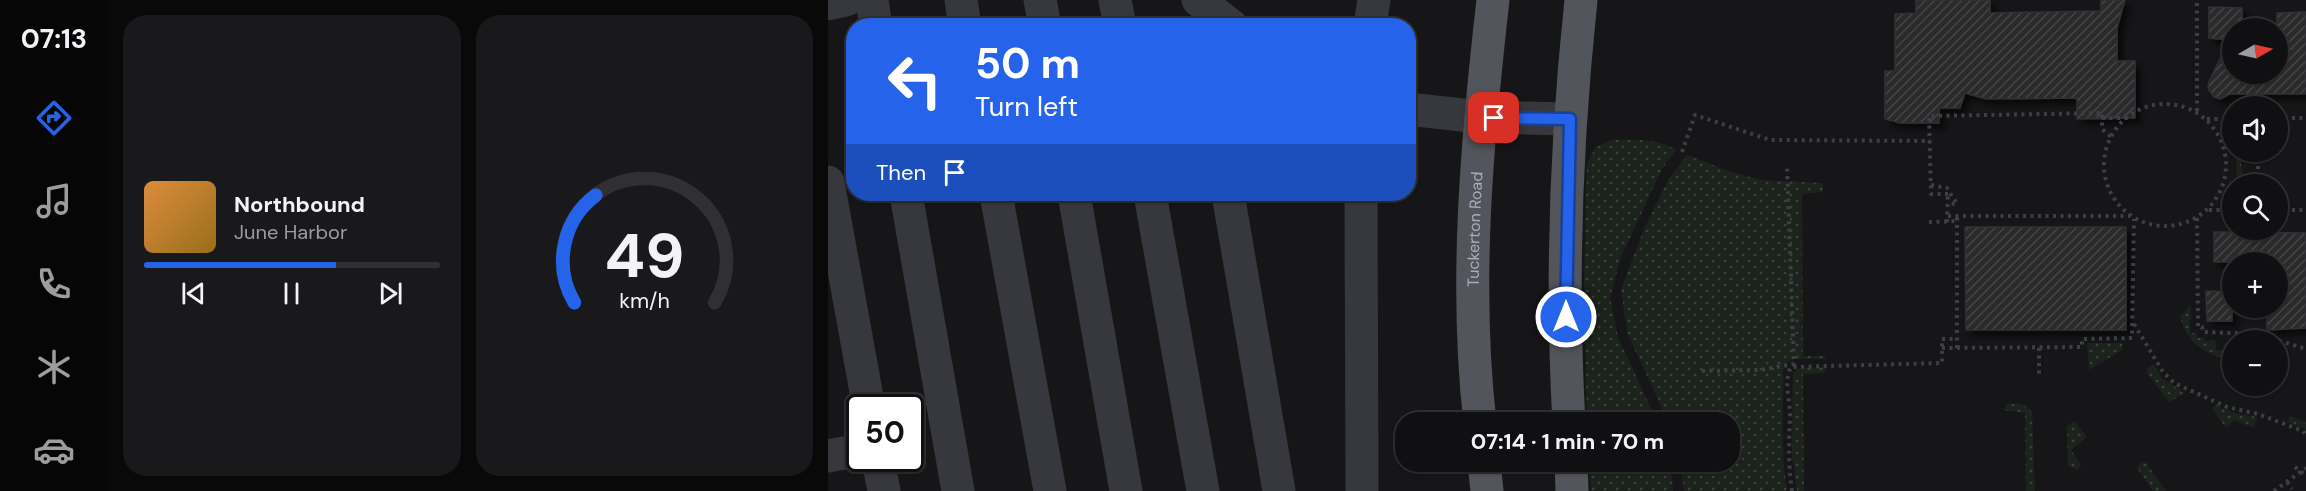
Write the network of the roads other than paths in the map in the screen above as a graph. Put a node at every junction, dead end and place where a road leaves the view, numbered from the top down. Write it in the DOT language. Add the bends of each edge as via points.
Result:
graph roads {
  1 [pos="846,0"];
  2 [pos="872,0"];
  3 [pos="961,0"];
  4 [pos="1040,0"];
  5 [pos="1115,0"];
  6 [pos="1196,0"];
  7 [pos="1374,0"];
  8 [pos="1493,0"];
  9 [pos="1581,0"];
  10 [pos="828,4"];
  11 [pos="875,18"];
  12 [pos="964,18"];
  13 [pos="1043,18"];
  14 [pos="1118,18"];
  15 [pos="1198,18"];
  16 [pos="1221,18"];
  17 [pos="1371,18"];
  18 [pos="1416,110"];
  19 [pos="1479,117"];
  20 [pos="1570,119"];
  21 [pos="828,182"];
  22 [pos="907,201"];
  23 [pos="997,201"];
  24 [pos="1075,201"];
  25 [pos="1151,201"];
  26 [pos="1229,201"];
  27 [pos="1361,201"];
  28 [pos="866,394"];
  29 [pos="1480,412"];
  30 [pos="1569,412"];
  31 [pos="846,453"];
  32 [pos="828,456"];
  33 [pos="880,472"];
  34 [pos="1485,472"];
  35 [pos="1571,472"];
  36 [pos="884,491"];
  37 [pos="958,491"];
  38 [pos="1050,491"];
  39 [pos="1126,491"];
  40 [pos="1203,491"];
  41 [pos="1279,491"];
  42 [pos="1362,491"];
  43 [pos="1487,491"];
  44 [pos="1572,491"];
  1 -- 10 [label="lane"];
  2 -- 11 [label="lane"];
  3 -- 12 [label="lane"];
  4 -- 13 [label="lane"];
  5 -- 14 [label="lane"];
  6 -- 15 [label="lane"];
  6 -- 16 [label="lane"];
  7 -- 17 [label="lane"];
  8 -- 19 [label="main road, Tuckerton Road"];
  9 -- 20 [label="main road"];
  18 -- 19 [label="lane"];
  19 -- 20 [label="lane"];
  19 -- 29 [label="main road, Tuckerton Road" via="1473,267"];
  20 -- 30 [label="main road" via="1566,241"];
  21 -- 28 [label="lane"];
  22 -- 37 [label="lane"];
  23 -- 38 [label="lane"];
  24 -- 39 [label="lane"];
  25 -- 40 [label="lane"];
  26 -- 41 [label="lane"];
  27 -- 42 [label="lane"];
  31 -- 32 [label="lane"];
  33 -- 36 [label="lane"];
  34 -- 43 [label="main road"];
  35 -- 44 [label="main road"];
}
